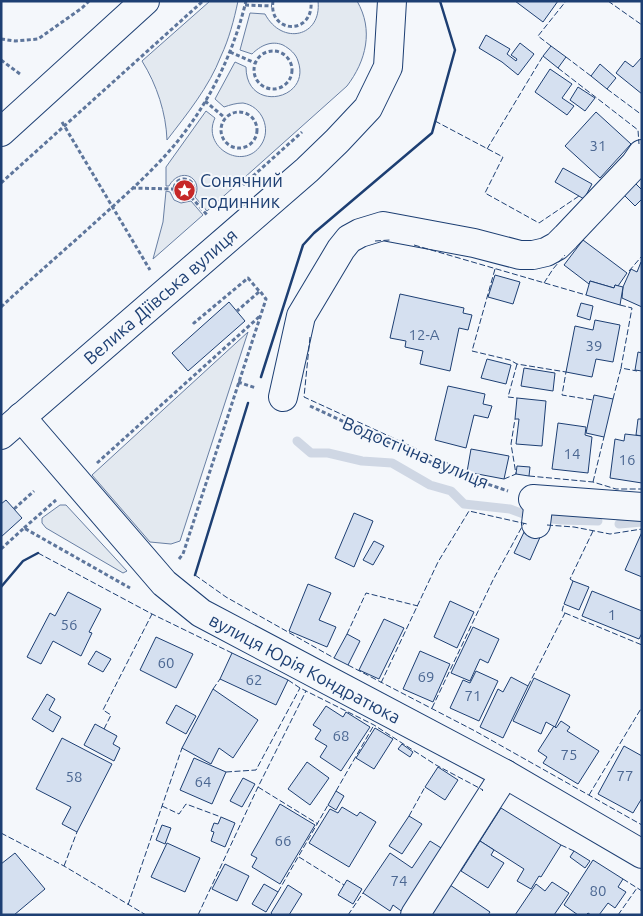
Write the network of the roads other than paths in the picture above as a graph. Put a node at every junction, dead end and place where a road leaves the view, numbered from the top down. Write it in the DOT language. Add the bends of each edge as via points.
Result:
graph roads {
  1 [pos="145,1"];
  2 [pos="385,1"];
  3 [pos="392,1"];
  4 [pos="390,32"];
  5 [pos="7,123"];
  6 [pos="642,154"];
  7 [pos="283,397"];
  8 [pos="11,426"];
  9 [pos="642,507"];
  10 [pos="536,508"];
  11 [pos="505,774"];
  12 [pos="642,854"];
  13 [pos="415,915"];
  1 -- 5 [label="street"];
  2 -- 4 [label="street, Велика Діївська вулиця"];
  3 -- 4 [label="street, Велика Діївська вулиця"];
  4 -- 8 [label="street, Велика Діївська вулиця" via="388,67 368,108 337,141"];
  6 -- 7 [label="street" via="566,237 546,252 520,255 383,226 360,232 349,239 301,316"];
  8 -- 11 [label="street, вулиця Юрія Кондратюка" via="164,583 201,613"];
  9 -- 10 [label="street"];
  11 -- 12 [label="street, вулиця Юрія Кондратюка"];
  11 -- 13 [label="street"];
}
